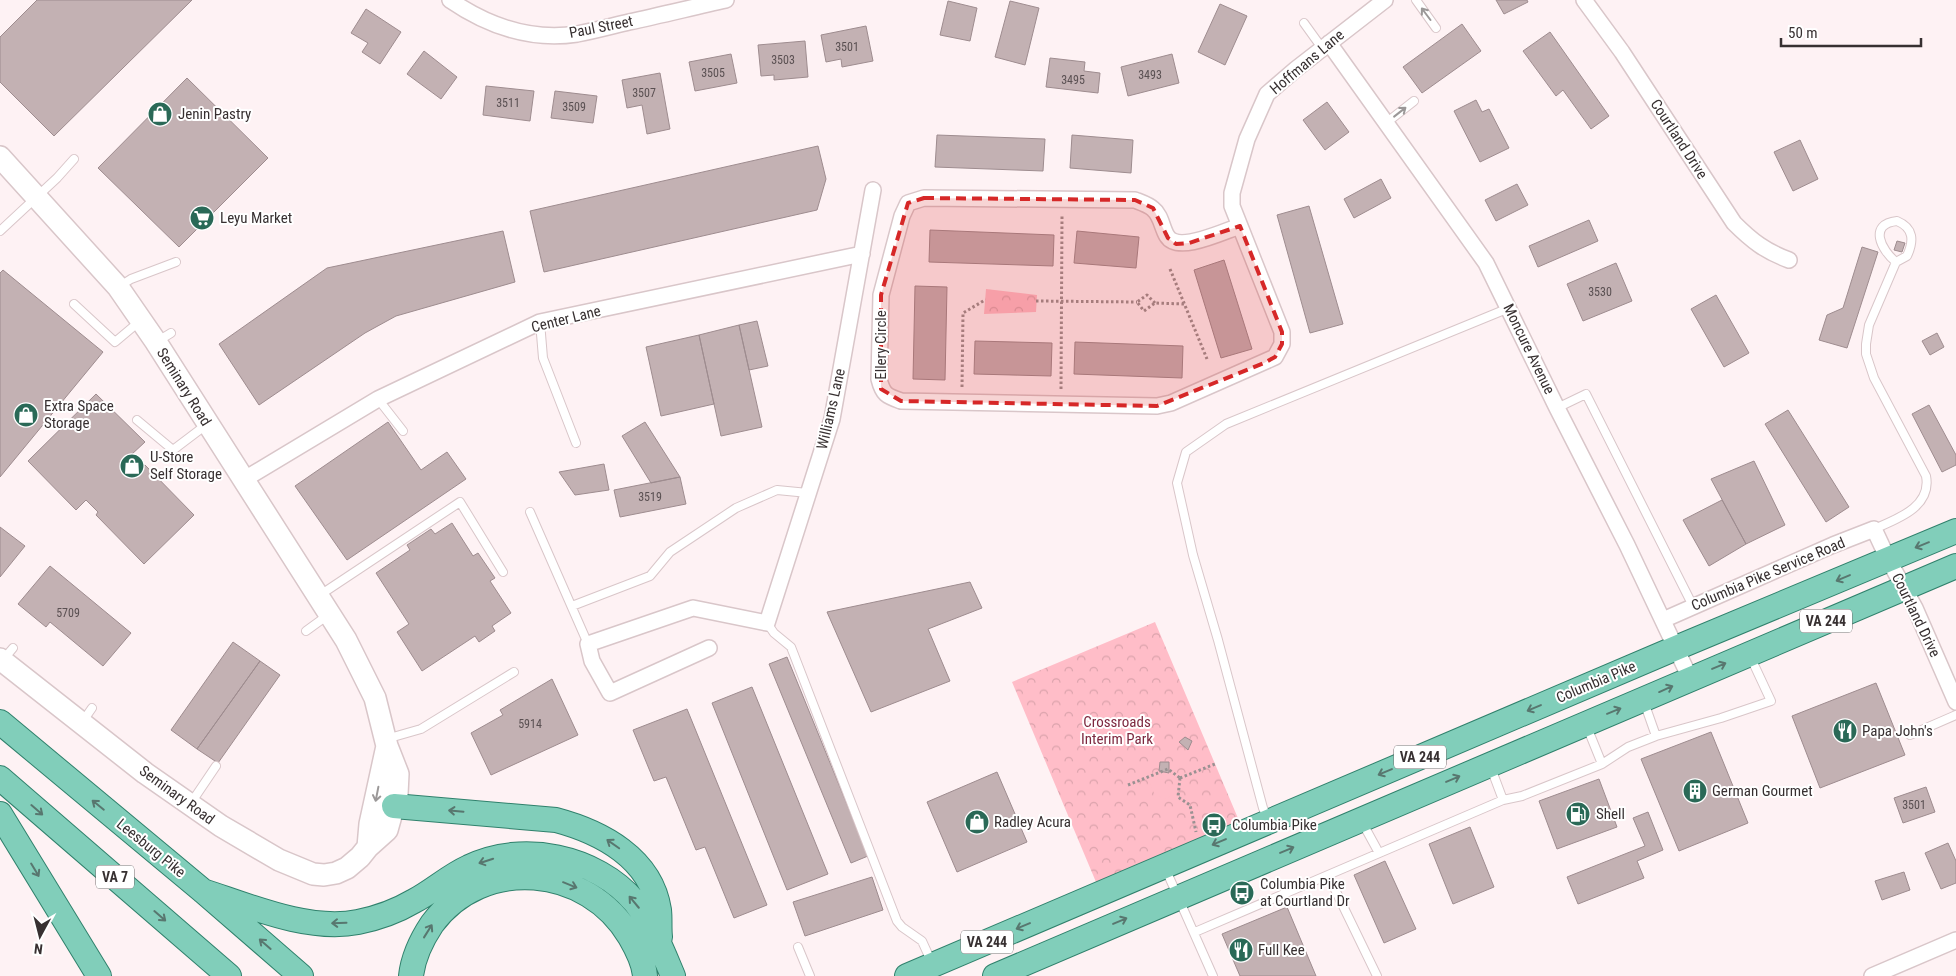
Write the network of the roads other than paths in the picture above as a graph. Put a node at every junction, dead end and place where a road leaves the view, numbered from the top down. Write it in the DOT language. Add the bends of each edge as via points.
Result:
graph roads {
  1 [pos="450,0"];
  2 [pos="726,0"];
  3 [pos="1384,0"];
  4 [pos="1416,0"];
  5 [pos="1584,0"];
  6 [pos="1304,23"];
  7 [pos="1436,28"];
  8 [pos="1325,46"];
  9 [pos="1414,101"];
  10 [pos="1386,123"];
  11 [pos="1247,139"];
  12 [pos="0,157"];
  13 [pos="74,159"];
  14 [pos="873,190"];
  15 [pos="36,196"];
  16 [pos="1240,226"];
  17 [pos="1,231"];
  18 [pos="862,254"];
  19 [pos="1789,260"];
  20 [pos="176,262"];
  21 [pos="1896,262"];
  22 [pos="118,287"];
  23 [pos="74,304"];
  24 [pos="1509,308"];
  25 [pos="141,321"];
  26 [pos="540,322"];
  27 [pos="378,399"];
  28 [pos="1557,408"];
  29 [pos="137,420"];
  30 [pos="208,424"];
  31 [pos="403,431"];
  32 [pos="576,443"];
  33 [pos="243,480"];
  34 [pos="808,492"];
  35 [pos="530,512"];
  36 [pos="1874,529"];
  37 [pos="1956,531"];
  38 [pos="1888,559"];
  39 [pos="1956,566"];
  40 [pos="503,572"];
  41 [pos="1904,588"];
  42 [pos="324,605"];
  43 [pos="572,606"];
  44 [pos="1693,606"];
  45 [pos="1663,620"];
  46 [pos="767,622"];
  47 [pos="306,630"];
  48 [pos="588,644"];
  49 [pos="709,648"];
  50 [pos="1676,648"];
  51 [pos="1748,653"];
  52 [pos="5,656"];
  53 [pos="514,672"];
  54 [pos="1690,678"];
  55 [pos="1643,699"];
  56 [pos="1956,702"];
  57 [pos="1956,715"];
  58 [pos="0,722"];
  59 [pos="1586,723"];
  60 [pos="1910,735"];
  61 [pos="1656,736"];
  62 [pos="387,743"];
  63 [pos="1489,764"];
  64 [pos="1602,764"];
  65 [pos="216,766"];
  66 [pos="0,778"];
  67 [pos="1503,800"];
  68 [pos="190,804"];
  69 [pos="394,806"];
  70 [pos="0,814"];
  71 [pos="1360,819"];
  72 [pos="1269,821"];
  73 [pos="368,847"];
  74 [pos="1379,854"];
  75 [pos="1164,866"];
  76 [pos="1328,875"];
  77 [pos="203,891"];
  78 [pos="1178,896"];
  79 [pos="1195,932"];
  80 [pos="1956,940"];
  81 [pos="660,946"];
  82 [pos="798,947"];
  83 [pos="933,965"];
  84 [pos="1880,974"];
  85 [pos="100,976"];
  86 [pos="229,976"];
  87 [pos="302,976"];
  88 [pos="411,976"];
  89 [pos="646,976"];
  90 [pos="673,976"];
  91 [pos="810,976"];
  92 [pos="907,976"];
  93 [pos="995,976"];
  94 [pos="1213,976"];
  95 [pos="1377,976"];
  1 -- 2 [label="street, Paul Street" via="494,25 549,36 576,34"];
  3 -- 8 [label="street, Hoffmans Lane"];
  7 -- 4 [label="lane, one-way"];
  5 -- 19 [label="street, Courtland Drive" via="1622,52 1734,223 1750,240"];
  6 -- 8 [label="lane"];
  8 -- 10 [label="street, Moncure Avenue"];
  8 -- 11 [label="street, Hoffmans Lane" via="1267,94"];
  10 -- 9 [label="lane, one-way"];
  10 -- 24 [label="street, Moncure Avenue" via="1486,263"];
  11 -- 16 [label="street, Ellery Circle" via="1232,193 1232,206"];
  12 -- 15 [label="street, Seminary Road"];
  13 -- 15 [label="lane"];
  14 -- 18 [label="street, Williams Lane"];
  15 -- 17 [label="lane"];
  15 -- 22 [label="street, Seminary Road"];
  16 -- 16 [label="street, Ellery Circle" via="1282,332 1282,344 1275,357 1264,363 1157,406 901,401 888,396 882,389 881,294 908,203 924,198 1135,200 1153,208 1168,238 1176,244 1189,243"];
  18 -- 26 [label="street, Center Lane"];
  18 -- 34 [label="street, Williams Lane" via="832,419"];
  20 -- 22 [label="lane"];
  21 -- 21 [label="lane" via="1907,256 1912,236 1910,229 1898,221 1883,226 1880,232 1882,246"];
  21 -- 36 [label="lane" via="1870,325 1866,354 1874,378 1926,476 1928,487 1919,504"];
  22 -- 25 [label="street, Seminary Road"];
  23 -- 25 [label="lane" via="115,342"];
  24 -- 28 [label="street, Moncure Avenue"];
  24 -- 72 [label="lane" via="1226,424 1186,452 1177,483 1191,546 1262,808"];
  25 -- 30 [label="street, Seminary Road" via="164,338"];
  26 -- 27 [label="street, Center Lane"];
  26 -- 32 [label="lane" via="543,358"];
  27 -- 31 [label="lane"];
  27 -- 33 [label="street, Center Lane"];
  28 -- 44 [label="lane" via="1586,394"];
  28 -- 45 [label="street, Moncure Avenue"];
  29 -- 30 [label="lane" via="173,450"];
  30 -- 33 [label="street, Seminary Road"];
  33 -- 42 [label="street, Seminary Road"];
  34 -- 43 [label="lane" via="777,490 736,508 670,552 650,576"];
  34 -- 46 [label="street, Williams Lane"];
  35 -- 43 [label="lane"];
  36 -- 38 [label="street, Courtland Drive"];
  36 -- 44 [label="street, Columbia Pike Service Road"];
  37 -- 38 [label="main road, Columbia Pike / VA 244, one-way"];
  38 -- 41 [label="street, Courtland Drive"];
  38 -- 50 [label="main road, Columbia Pike / VA 244, one-way"];
  39 -- 41 [label="main road, VA 244"];
  40 -- 42 [label="lane" via="460,502"];
  41 -- 51 [label="main road, VA 244"];
  41 -- 56 [label="street, Courtland Drive"];
  42 -- 47 [label="lane"];
  42 -- 62 [label="street, Seminary Road" via="375,698"];
  43 -- 48 [label="lane"];
  44 -- 45 [label="street, Columbia Pike Service Road"];
  45 -- 50 [label="street, Moncure Avenue"];
  46 -- 48 [label="street" via="693,608"];
  46 -- 83 [label="lane" via="774,633 792,647 897,921 922,941"];
  48 -- 49 [label="street" via="592,662 610,693"];
  50 -- 54 [label="street, Moncure Avenue"];
  50 -- 72 [label="main road, Columbia Pike / VA 244, one-way"];
  54 -- 51 [label="main road, VA 244, one-way"];
  51 -- 61 [label="lane" via="1771,701"];
  52 -- 68 [label="street, Seminary Road" via="87,716 145,773"];
  53 -- 62 [label="lane" via="421,729"];
  55 -- 54 [label="main road, VA 244, one-way"];
  59 -- 55 [label="main road, VA 244, one-way"];
  55 -- 61 [label="lane"];
  57 -- 60 [label="lane"];
  77 -- 58 [label="main road, Leesburg Pike, one-way"];
  59 -- 63 [label="main road, VA 244"];
  59 -- 64 [label="lane"];
  61 -- 64 [label="lane" via="1628,747"];
  62 -- 69 [label="street, Seminary Road" via="398,774"];
  62 -- 73 [label="street, Seminary Road, one-way"];
  63 -- 67 [label="lane"];
  71 -- 63 [label="main road, VA 244, one-way"];
  64 -- 67 [label="lane" via="1522,796"];
  65 -- 68 [label="lane"];
  66 -- 86 [label="main road, VA 7, one-way"];
  67 -- 74 [label="lane"];
  68 -- 73 [label="street, Seminary Road" via="279,860 313,874 336,873 347,868"];
  69 -- 73 [label="street, Seminary Road" via="386,830"];
  81 -- 69 [label="main road, one-way" via="658,909 652,888 641,869 601,836 556,820"];
  70 -- 85 [label="main road, one-way"];
  71 -- 74 [label="lane"];
  78 -- 71 [label="main road, VA 244, one-way"];
  72 -- 75 [label="main road, Columbia Pike / VA 244, one-way"];
  74 -- 76 [label="lane"];
  75 -- 78 [label="lane"];
  75 -- 83 [label="main road, Columbia Pike / VA 244, one-way"];
  76 -- 79 [label="lane"];
  76 -- 95 [label="lane"];
  81 -- 77 [label="main road, one-way" via="649,922 622,890 602,875 575,862 549,856 514,855 470,866 392,912 356,922 329,924 305,921"];
  87 -- 77 [label="main road, Leesburg Pike, one-way"];
  78 -- 79 [label="lane"];
  93 -- 78 [label="main road, VA 244, one-way"];
  79 -- 94 [label="lane"];
  80 -- 84 [label="street"];
  81 -- 90 [label="main road"];
  82 -- 91 [label="lane"];
  83 -- 92 [label="main road, Columbia Pike / VA 244"];
  88 -- 89 [label="main road, one-way" via="418,949 427,932 456,899 496,881 518,877 557,880 593,896 625,928 636,946"];
}
